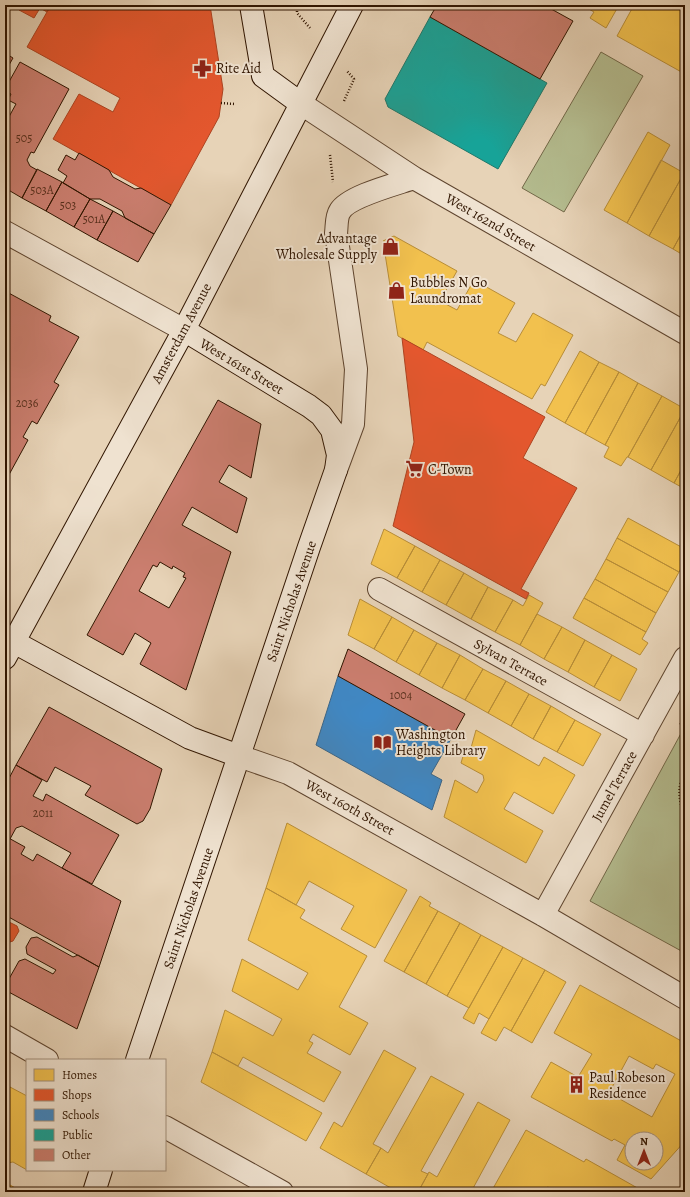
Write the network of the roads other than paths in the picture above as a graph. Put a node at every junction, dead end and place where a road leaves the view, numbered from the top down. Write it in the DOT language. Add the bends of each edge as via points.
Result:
graph roads {
  1 [pos="251,5"];
  2 [pos="352,5"];
  3 [pos="300,103"];
  4 [pos="414,178"];
  5 [pos="5,232"];
  6 [pos="184,330"];
  7 [pos="685,333"];
  8 [pos="336,470"];
  9 [pos="379,590"];
  10 [pos="8,646"];
  11 [pos="685,658"];
  12 [pos="643,735"];
  13 [pos="239,756"];
  14 [pos="543,915"];
  15 [pos="685,998"];
  16 [pos="5,1036"];
  17 [pos="45,1059"];
  18 [pos="137,1059"];
  19 [pos="166,1128"];
  20 [pos="101,1171"];
  21 [pos="94,1192"];
  22 [pos="282,1192"];
  1 -- 3 [label="street" via="263,76"];
  2 -- 3 [label="street, Amsterdam Avenue"];
  3 -- 4 [label="street, West 162nd Street"];
  3 -- 6 [label="street, Amsterdam Avenue"];
  4 -- 7 [label="street, West 162nd Street"];
  4 -- 8 [label="street, Saint Nicholas Avenue" via="349,202 340,211 337,222 336,233 356,369 353,424"];
  5 -- 6 [label="street, West 161st Street"];
  6 -- 8 [label="street, West 161st Street" via="321,415 332,430 336,442"];
  6 -- 10 [label="street, Amsterdam Avenue"];
  8 -- 13 [label="street, Saint Nicholas Avenue"];
  9 -- 12 [label="street, Sylvan Terrace"];
  10 -- 13 [label="street, West 160th Street" via="190,738"];
  11 -- 12 [label="street, Jumel Terrace"];
  12 -- 14 [label="street, Jumel Terrace"];
  13 -- 14 [label="street, West 160th Street" via="288,773"];
  13 -- 18 [label="street, Saint Nicholas Avenue"];
  14 -- 15 [label="street, West 160th Street"];
  16 -- 17 [label="street"];
  19 -- 22 [label="street"];
  20 -- 21 [label="street"];
}
